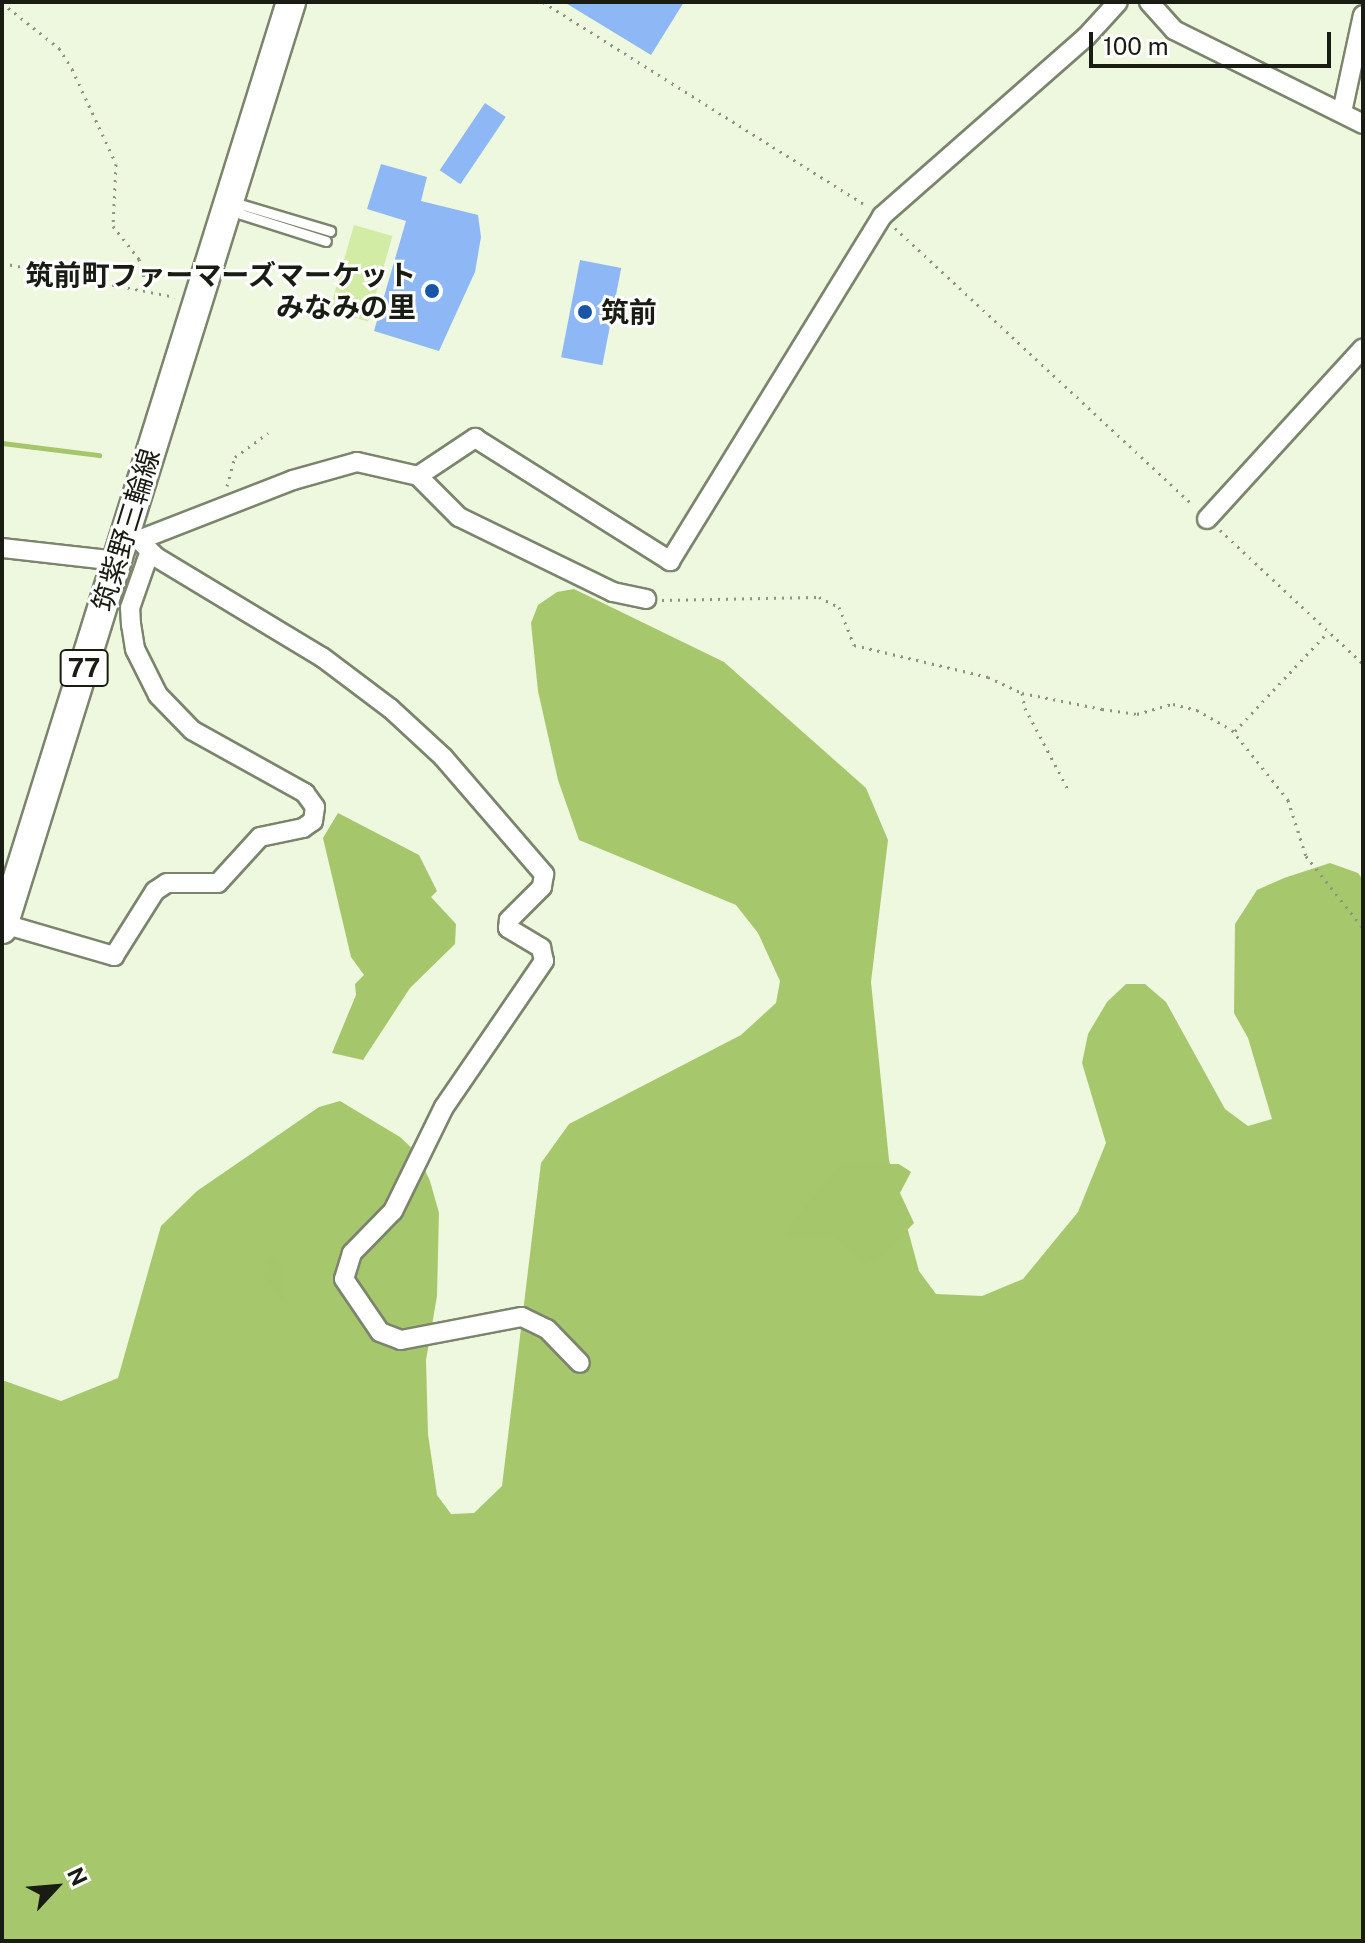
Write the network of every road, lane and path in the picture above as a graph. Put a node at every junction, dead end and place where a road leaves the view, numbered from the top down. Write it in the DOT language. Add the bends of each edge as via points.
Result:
graph roads {
  1 [pos="291,2"];
  2 [pos="543,2"];
  3 [pos="1118,2"];
  4 [pos="1149,2"];
  5 [pos="2,3"];
  6 [pos="1363,15"];
  7 [pos="1342,112"];
  8 [pos="1363,124"];
  9 [pos="237,205"];
  10 [pos="882,216"];
  11 [pos="328,236"];
  12 [pos="2,263"];
  13 [pos="147,289"];
  14 [pos="193,303"];
  15 [pos="1363,348"];
  16 [pos="163,405"];
  17 [pos="268,433"];
  18 [pos="418,476"];
  19 [pos="227,506"];
  20 [pos="1207,519"];
  21 [pos="2,548"];
  22 [pos="133,548"];
  23 [pos="646,599"];
  24 [pos="1328,632"];
  25 [pos="1363,664"];
  26 [pos="1022,693"];
  27 [pos="1234,732"];
  28 [pos="1070,793"];
  29 [pos="3,927"];
  30 [pos="1363,928"];
  31 [pos="580,1363"];
  1 -- 9 [label="main road, 筑紫野三輪線 / 77" via="267,73"];
  2 -- 10 [label="path"];
  3 -- 10 [label="street" via="1086,37"];
  4 -- 7 [label="street" via="1174,30"];
  5 -- 13 [label="path" via="59,48 72,69 116,164 113,226 139,259"];
  6 -- 7 [label="street"];
  7 -- 8 [label="street"];
  9 -- 11 [label="lane"];
  9 -- 14 [label="main road, 筑紫野三輪線 / 77"];
  9 -- 16 [label="main road, 筑紫野三輪線 / 77" via="189,356"];
  10 -- 18 [label="street" via="670,561 475,438"];
  10 -- 20 [label="path"];
  12 -- 13 [label="path"];
  13 -- 14 [label="path"];
  14 -- 16 [label="main road, 筑紫野三輪線 / 77"];
  15 -- 20 [label="street"];
  16 -- 22 [label="main road, 筑紫野三輪線 / 77"];
  17 -- 19 [label="path" via="235,457"];
  18 -- 19 [label="street" via="357,462"];
  18 -- 23 [label="street" via="459,517 613,592"];
  19 -- 22 [label="street"];
  20 -- 24 [label="path"];
  21 -- 22 [label="street"];
  22 -- 29 [label="main road, 筑紫野三輪線 / 77"];
  22 -- 29 [label="street" via="130,608 135,649 158,695 192,730 305,793 315,807 313,821 260,837 218,883 167,883 155,891 114,956"];
  22 -- 31 [label="street" via="322,657 391,709 443,757 544,874 542,887 509,920 508,928 541,948 544,961 444,1107 393,1211 352,1253 344,1279 380,1332 401,1340 522,1317 547,1329"];
  23 -- 26 [label="path" via="819,597 839,607 854,645 988,677"];
  24 -- 25 [label="path"];
  24 -- 27 [label="path"];
  26 -- 27 [label="path" via="1137,714 1173,704 1197,710"];
  26 -- 28 [label="path"];
  27 -- 30 [label="path" via="1288,800 1306,856"];
}
